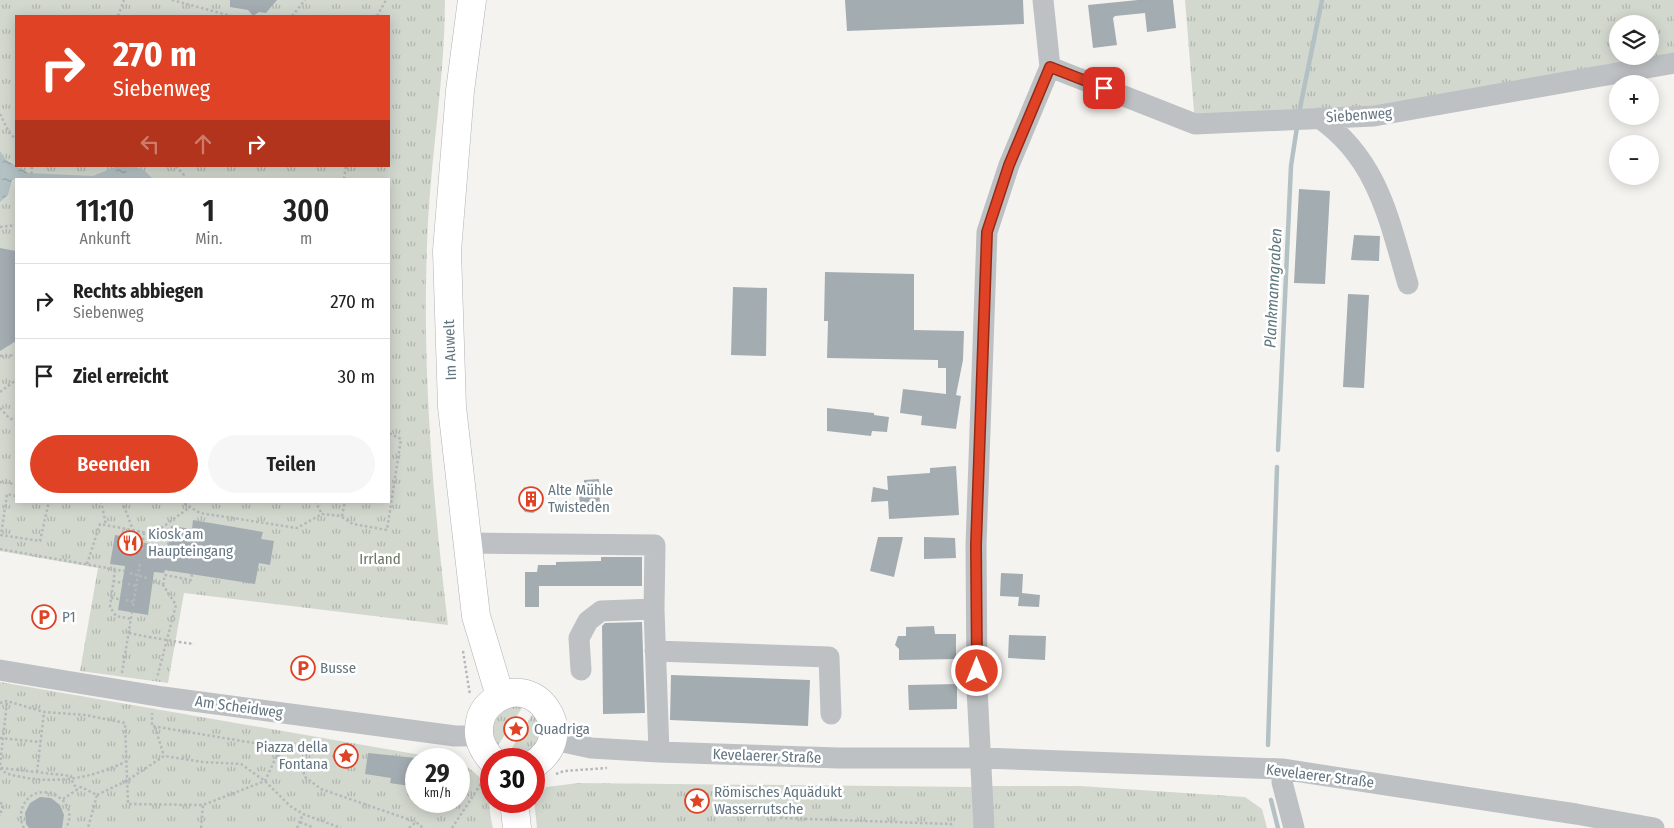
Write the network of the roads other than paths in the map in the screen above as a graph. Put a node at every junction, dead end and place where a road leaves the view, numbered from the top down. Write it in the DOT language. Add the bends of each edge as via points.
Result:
graph roads {
  1 [pos="472,0"];
  2 [pos="1043,0"];
  3 [pos="1674,63"];
  4 [pos="1050,67"];
  5 [pos="1319,118"];
  6 [pos="1408,284"];
  7 [pos="466,543"];
  8 [pos="654,609"];
  9 [pos="655,651"];
  10 [pos="0,670"];
  11 [pos="581,670"];
  12 [pos="500,696"];
  13 [pos="831,714"];
  14 [pos="554,740"];
  15 [pos="485,748"];
  16 [pos="659,752"];
  17 [pos="480,753"];
  18 [pos="545,755"];
  19 [pos="982,758"];
  20 [pos="1282,769"];
  21 [pos="515,813"];
  22 [pos="517,828"];
  23 [pos="984,828"];
  24 [pos="1294,828"];
  25 [pos="1654,828"];
  1 -- 7 [label="main road, Im Auwelt" via="460,91 447,251 452,407"];
  2 -- 4 [label="street"];
  3 -- 5 [label="street, Siebenweg" via="1374,116"];
  4 -- 5 [label="street, Siebenweg" via="1195,124"];
  4 -- 19 [label="street" via="1009,165 987,232 976,545 977,688"];
  5 -- 6 [label="street" via="1353,146 1370,171 1387,213"];
  7 -- 8 [label="street" via="654,545"];
  7 -- 12 [label="main road, Im Auwelt" via="476,616"];
  8 -- 9 [label="street"];
  8 -- 11 [label="street" via="601,611 588,621 579,638"];
  9 -- 13 [label="street" via="828,657"];
  9 -- 16 [label="street"];
  10 -- 17 [label="street, Am Scheidweg" via="119,690 455,736"];
  12 -- 14 [label="main road" via="524,693 536,698 551,717"];
  12 -- 15 [label="main road" via="482,714"];
  14 -- 16 [label="street, Kevelaerer Straße" via="591,748"];
  14 -- 18 [label="main road"];
  16 -- 19 [label="street, Kevelaerer Straße" via="838,758"];
  19 -- 20 [label="street, Kevelaerer Straße"];
  19 -- 23 [label="street"];
  20 -- 24 [label="street" via="1282,782"];
  20 -- 25 [label="street, Kevelaerer Straße"];
  21 -- 22 [label="main road"];
}
